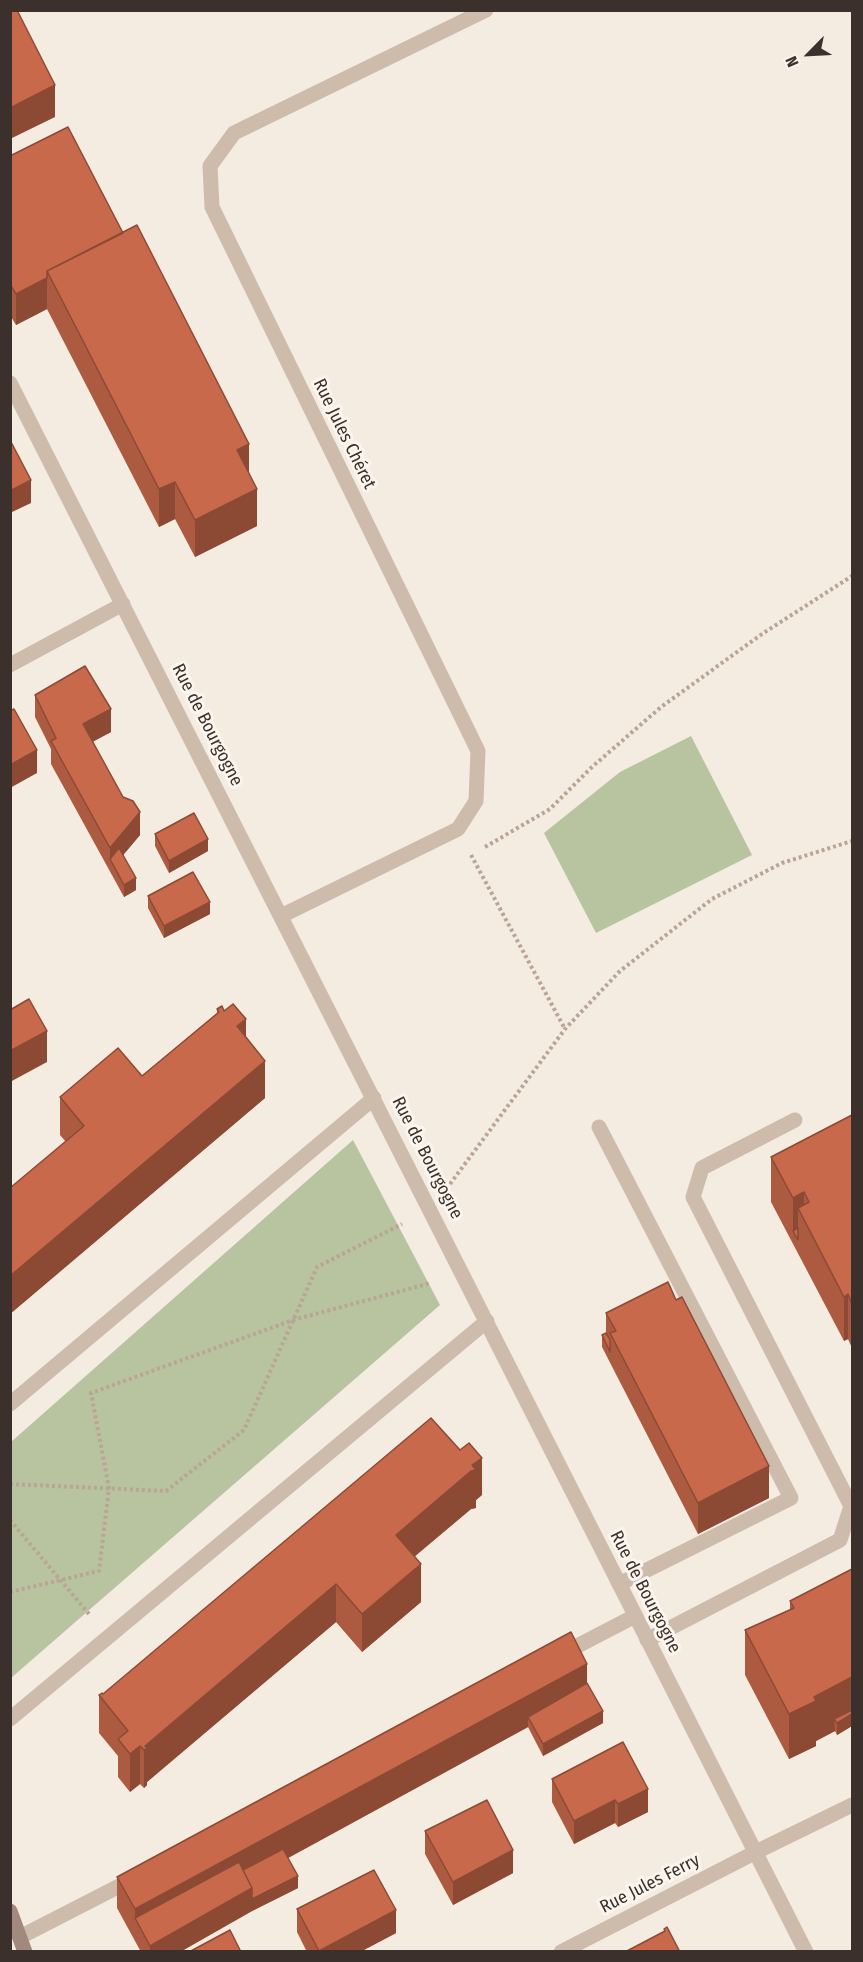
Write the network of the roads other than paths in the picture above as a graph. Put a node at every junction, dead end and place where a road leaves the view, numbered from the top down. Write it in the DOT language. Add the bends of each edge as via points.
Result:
graph roads {
  1 [pos="486,10"];
  2 [pos="10,383"];
  3 [pos="123,604"];
  4 [pos="10,665"];
  5 [pos="281,916"];
  6 [pos="374,1098"];
  7 [pos="795,1120"];
  8 [pos="599,1127"];
  9 [pos="487,1322"];
  10 [pos="10,1404"];
  11 [pos="619,1584"];
  12 [pos="635,1616"];
  13 [pos="647,1640"];
  14 [pos="551,1660"];
  15 [pos="10,1719"];
  16 [pos="852,1805"];
  17 [pos="756,1852"];
  18 [pos="152,1869"];
  19 [pos="10,1911"];
  20 [pos="20,1937"];
  21 [pos="25,1952"];
  22 [pos="561,1952"];
  23 [pos="806,1952"];
  1 -- 5 [label="street, Rue Jules Chéret" via="234,133 210,166 212,207 478,750 476,801 458,829"];
  2 -- 3 [label="street, Rue de Bourgogne"];
  3 -- 4 [label="street"];
  3 -- 5 [label="street, Rue de Bourgogne"];
  5 -- 6 [label="street, Rue de Bourgogne"];
  6 -- 9 [label="street, Rue de Bourgogne"];
  6 -- 10 [label="street"];
  7 -- 13 [label="street" via="702,1168 693,1197 851,1506 840,1540"];
  8 -- 11 [label="street" via="791,1498"];
  9 -- 11 [label="street, Rue de Bourgogne"];
  9 -- 15 [label="street"];
  11 -- 12 [label="street, Rue de Bourgogne"];
  12 -- 13 [label="street, Rue de Bourgogne"];
  12 -- 14 [label="street"];
  13 -- 17 [label="street, Rue de Bourgogne"];
  16 -- 17 [label="street, Rue Jules Ferry"];
  17 -- 22 [label="street, Rue Jules Ferry"];
  17 -- 23 [label="street, Rue de Bourgogne"];
  18 -- 20 [label="street"];
  19 -- 20 [label="street"];
  20 -- 21 [label="street"];
}
